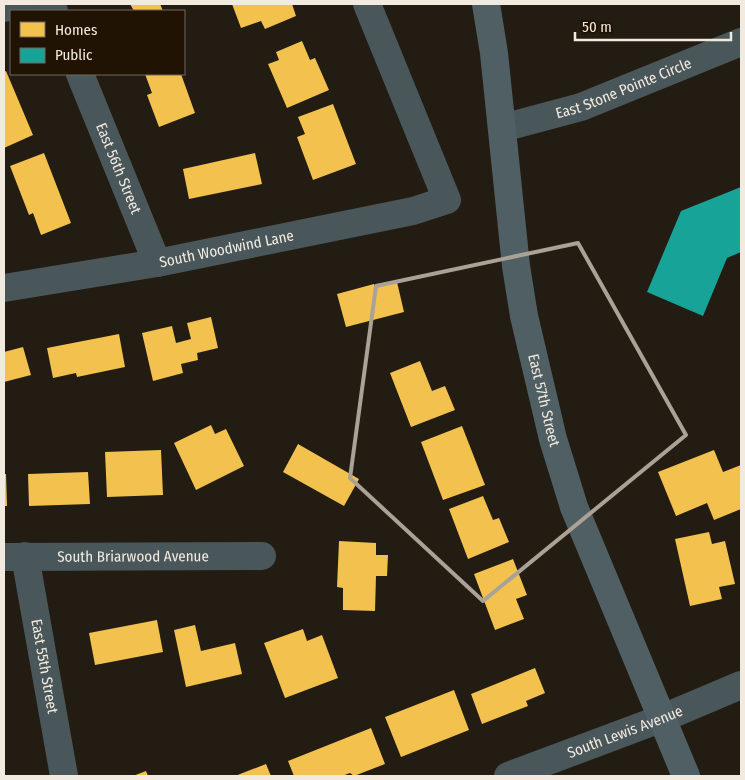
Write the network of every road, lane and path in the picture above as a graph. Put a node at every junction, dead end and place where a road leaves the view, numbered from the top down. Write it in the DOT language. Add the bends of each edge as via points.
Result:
graph roads {
  1 [pos="26,4"];
  2 [pos="367,4"];
  3 [pos="486,4"];
  4 [pos="4,8"];
  5 [pos="741,42"];
  6 [pos="80,75"];
  7 [pos="502,128"];
  8 [pos="158,263"];
  9 [pos="4,288"];
  10 [pos="262,556"];
  11 [pos="14,557"];
  12 [pos="741,684"];
  13 [pos="662,718"];
  14 [pos="64,776"];
  15 [pos="508,776"];
  16 [pos="686,776"];
  1 -- 4 [label="street"];
  2 -- 8 [label="street, South Woodwind Lane" via="447,200 413,211"];
  3 -- 7 [label="main road, East 57th Street"];
  5 -- 7 [label="street, East Stone Pointe Circle" via="582,107"];
  6 -- 8 [label="street, East 56th Street"];
  7 -- 13 [label="main road, East 57th Street" via="524,316 562,470 574,507"];
  8 -- 9 [label="street, South Woodwind Lane"];
  10 -- 11 [label="street, South Briarwood Avenue"];
  11 -- 14 [label="street, East 55th Street"];
  12 -- 13 [label="street, South Lewis Avenue"];
  13 -- 15 [label="street, South Lewis Avenue"];
  13 -- 16 [label="main road, East 57th Street"];
}
